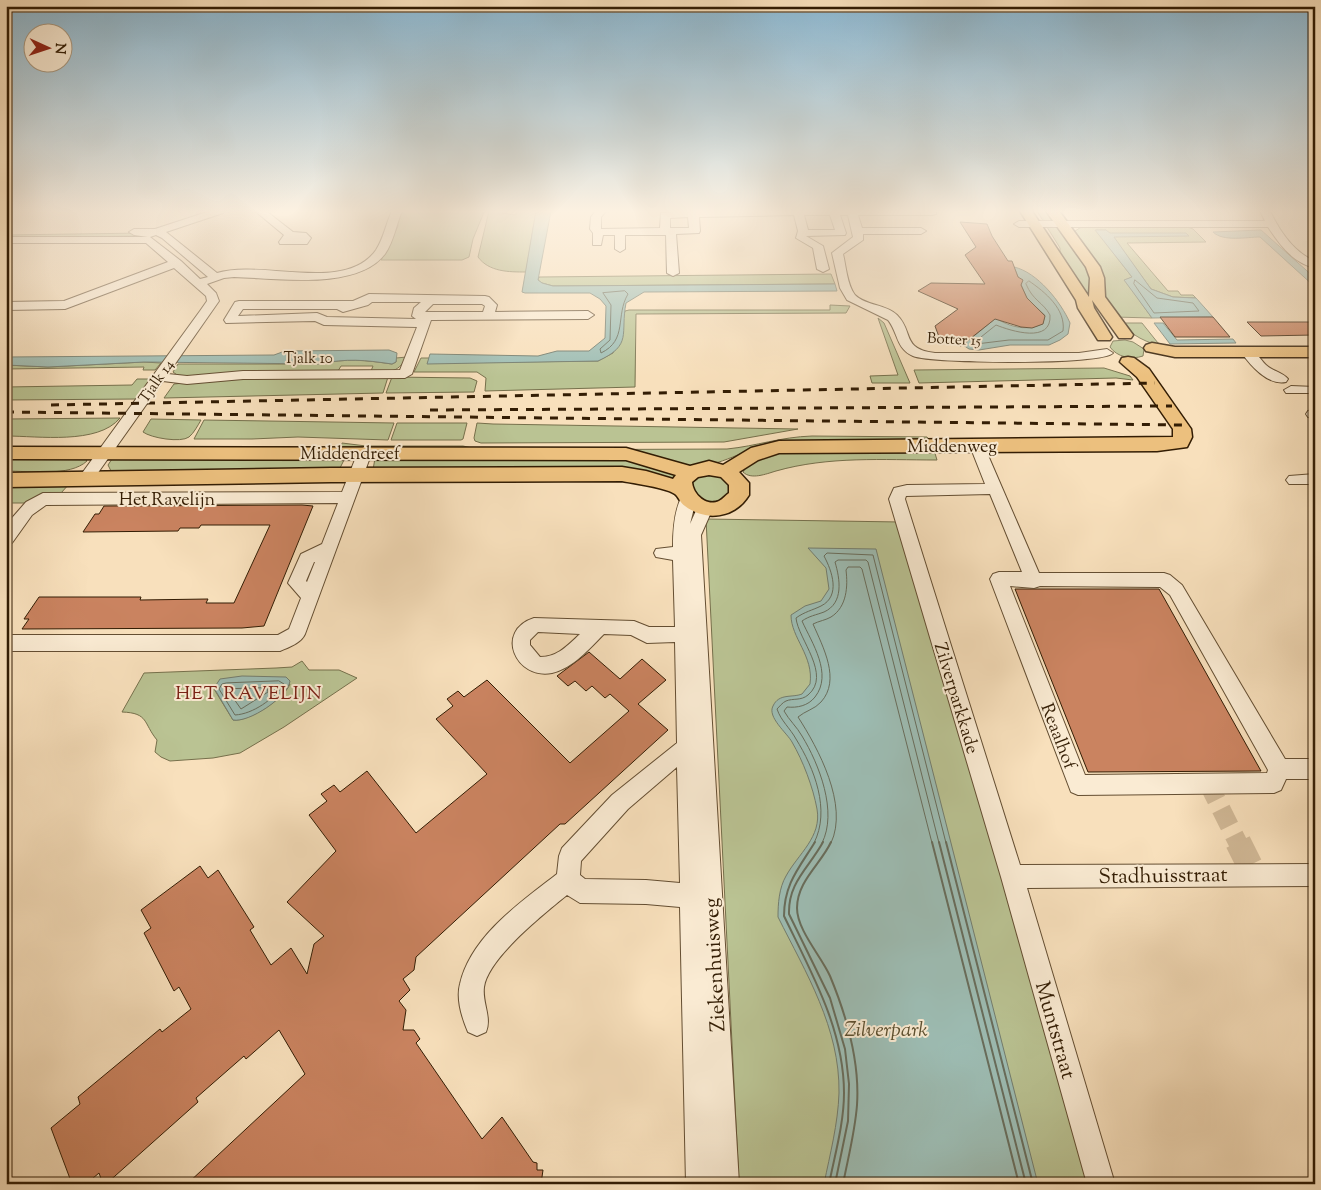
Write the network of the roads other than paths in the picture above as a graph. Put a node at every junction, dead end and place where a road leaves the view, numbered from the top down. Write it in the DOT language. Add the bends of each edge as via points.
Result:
graph roads {
  1 [pos="169,267"];
  2 [pos="181,267"];
  3 [pos="202,267"];
  4 [pos="363,267"];
  5 [pos="672,267"];
  6 [pos="840,267"];
  7 [pos="1060,267"];
  8 [pos="1093,267"];
  9 [pos="673,274"];
  10 [pos="216,278"];
  11 [pos="198,284"];
  12 [pos="430,300"];
  13 [pos="353,305"];
  14 [pos="6,306"];
  15 [pos="588,315"];
  16 [pos="488,316"];
  17 [pos="317,317"];
  18 [pos="422,318"];
  19 [pos="1125,335"];
  20 [pos="1105,345"];
  21 [pos="1315,352"];
  22 [pos="1250,355"];
  23 [pos="1315,359"];
  24 [pos="1149,360"];
  25 [pos="163,372"];
  26 [pos="1281,379"];
  27 [pos="1291,390"];
  28 [pos="1310,390"];
  29 [pos="977,446"];
  30 [pos="365,452"];
  31 [pos="6,453"];
  32 [pos="105,453"];
  33 [pos="727,472"];
  34 [pos="355,474"];
  35 [pos="1315,479"];
  36 [pos="6,480"];
  37 [pos="85,480"];
  38 [pos="1294,480"];
  39 [pos="995,490"];
  40 [pos="691,492"];
  41 [pos="347,497"];
  42 [pos="6,539"];
  43 [pos="1034,581"];
  44 [pos="602,626"];
  45 [pos="691,634"];
  46 [pos="6,643"];
  47 [pos="695,746"];
  48 [pos="1280,769"];
  49 [pos="1315,769"];
  50 [pos="1315,875"];
  51 [pos="1012,877"];
  52 [pos="568,880"];
  53 [pos="692,896"];
  54 [pos="477,1023"];
  55 [pos="700,1184"];
  56 [pos="725,1184"];
  57 [pos="1101,1184"];
  1 -- 14 [label="street" via="66,305"];
  2 -- 11 [label="street, Tjalk 14"];
  3 -- 10 [label="street"];
  4 -- 10 [label="street" via="346,274 330,276 234,274"];
  5 -- 9 [label="street"];
  6 -- 20 [label="street, Botter 15" via="850,296 891,316 906,345 923,355 1079,357"];
  7 -- 20 [label="main road" via="1084,300"];
  8 -- 19 [label="main road" via="1097,278 1096,297"];
  10 -- 11 [label="street"];
  11 -- 25 [label="street, Tjalk 14" via="212,295 213,301"];
  12 -- 13 [label="street" via="369,298"];
  12 -- 16 [label="street" via="485,300 491,305"];
  12 -- 18 [label="street" via="420,308"];
  13 -- 17 [label="street"];
  13 -- 17 [label="street" via="239,305 230,314 230,320"];
  15 -- 16 [label="street"];
  16 -- 18 [label="street"];
  17 -- 18 [label="street" via="324,321"];
  18 -- 25 [label="street, Tjalk 10" via="405,374 243,375 187,380"];
  19 -- 20 [label="main road" via="1117,334"];
  19 -- 24 [label="main road" via="1141,340"];
  20 -- 24 [label="main road" via="1128,362"];
  21 -- 22 [label="main road"];
  22 -- 23 [label="main road"];
  22 -- 24 [label="main road"];
  22 -- 26 [label="street" via="1264,370"];
  24 -- 29 [label="main road, Middenweg" via="1184,434 1180,442 1158,445"];
  25 -- 32 [label="street, Tjalk 14"];
  27 -- 28 [label="street"];
  29 -- 33 [label="main road, Middenweg" via="779,447 742,459"];
  29 -- 39 [label="street"];
  30 -- 32 [label="main road, Middendreef"];
  30 -- 34 [label="street"];
  30 -- 40 [label="main road, Middendreef" via="626,454"];
  31 -- 32 [label="main road, Middendreef"];
  32 -- 37 [label="street, Tjalk 14"];
  33 -- 40 [label="main road" via="710,468"];
  33 -- 40 [label="main road" via="738,483 738,495 730,504 722,507"];
  34 -- 37 [label="main road, Middendreef"];
  34 -- 40 [label="main road, Middendreef" via="622,474"];
  34 -- 41 [label="street"];
  35 -- 38 [label="street"];
  36 -- 37 [label="main road, Middendreef"];
  39 -- 43 [label="street"];
  39 -- 51 [label="street, Zilverparkkade" via="899,492 897,499"];
  40 -- 45 [label="street, Ziekenhuisweg" via="682,520 679,554"];
  41 -- 42 [label="street, Het Ravelijn" via="44,499 36,502"];
  41 -- 46 [label="street" via="296,634 280,643"];
  43 -- 48 [label="street, Reaalhof" via="1164,580 1176,590"];
  43 -- 48 [label="street, Reaalhof" via="999,579 1078,785 1274,783"];
  44 -- 45 [label="street" via="634,628 647,635"];
  45 -- 47 [label="street, Ziekenhuisweg"];
  47 -- 52 [label="street" via="620,802 570,856"];
  47 -- 53 [label="street, Ziekenhuisweg"];
  47 -- 56 [label="street, Ziekenhuisweg"];
  48 -- 49 [label="street"];
  50 -- 51 [label="street, Stadhuisstraat"];
  51 -- 57 [label="street, Muntstraat"];
  52 -- 53 [label="street, Ziekenhuisweg" via="580,891"];
  52 -- 54 [label="street" via="514,926 483,960 472,984 472,1005"];
  53 -- 55 [label="street, Ziekenhuisweg"];
}
